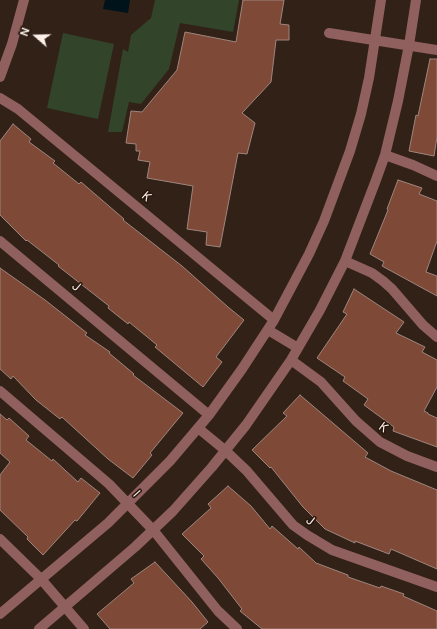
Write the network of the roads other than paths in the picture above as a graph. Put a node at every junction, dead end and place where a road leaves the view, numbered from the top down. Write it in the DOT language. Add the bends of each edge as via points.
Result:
graph roads {
  1 [pos="24,0"];
  2 [pos="381,0"];
  3 [pos="416,0"];
  4 [pos="329,32"];
  5 [pos="376,40"];
  6 [pos="409,45"];
  7 [pos="437,50"];
  8 [pos="0,77"];
  9 [pos="0,98"];
  10 [pos="385,155"];
  11 [pos="437,176"];
  12 [pos="0,241"];
  13 [pos="345,261"];
  14 [pos="274,320"];
  15 [pos="268,330"];
  16 [pos="437,337"];
  17 [pos="298,348"];
  18 [pos="291,360"];
  19 [pos="0,391"];
  20 [pos="208,415"];
  21 [pos="198,428"];
  22 [pos="226,451"];
  23 [pos="437,467"];
  24 [pos="128,504"];
  25 [pos="154,531"];
  26 [pos="0,539"];
  27 [pos="42,579"];
  28 [pos="437,587"];
  29 [pos="66,607"];
  30 [pos="0,614"];
  31 [pos="39,629"];
  32 [pos="84,629"];
  33 [pos="237,629"];
  1 -- 8 [label="street"];
  2 -- 5 [label="street"];
  3 -- 6 [label="street"];
  4 -- 5 [label="street"];
  5 -- 6 [label="street"];
  5 -- 14 [label="street" via="361,114 338,186 309,254"];
  6 -- 7 [label="street"];
  6 -- 10 [label="street"];
  9 -- 14 [label="street, K" via="18,109"];
  10 -- 11 [label="street"];
  10 -- 13 [label="street"];
  12 -- 20 [label="street, J"];
  13 -- 16 [label="street" via="383,281 422,325"];
  13 -- 17 [label="street"];
  14 -- 15 [label="street"];
  15 -- 17 [label="street"];
  15 -- 20 [label="street"];
  17 -- 18 [label="street"];
  18 -- 22 [label="street"];
  18 -- 23 [label="street, K" via="322,382 356,421 380,442"];
  19 -- 24 [label="street, I" via="109,484"];
  20 -- 21 [label="street"];
  21 -- 22 [label="street, J"];
  21 -- 24 [label="street"];
  22 -- 25 [label="street"];
  22 -- 28 [label="street, J" via="259,484 293,525 306,535 332,550"];
  24 -- 25 [label="street, I"];
  24 -- 27 [label="street"];
  25 -- 29 [label="street"];
  25 -- 33 [label="street, I" via="218,611"];
  26 -- 27 [label="street"];
  27 -- 29 [label="street"];
  27 -- 30 [label="street"];
  29 -- 31 [label="street"];
  29 -- 32 [label="street"];
}
